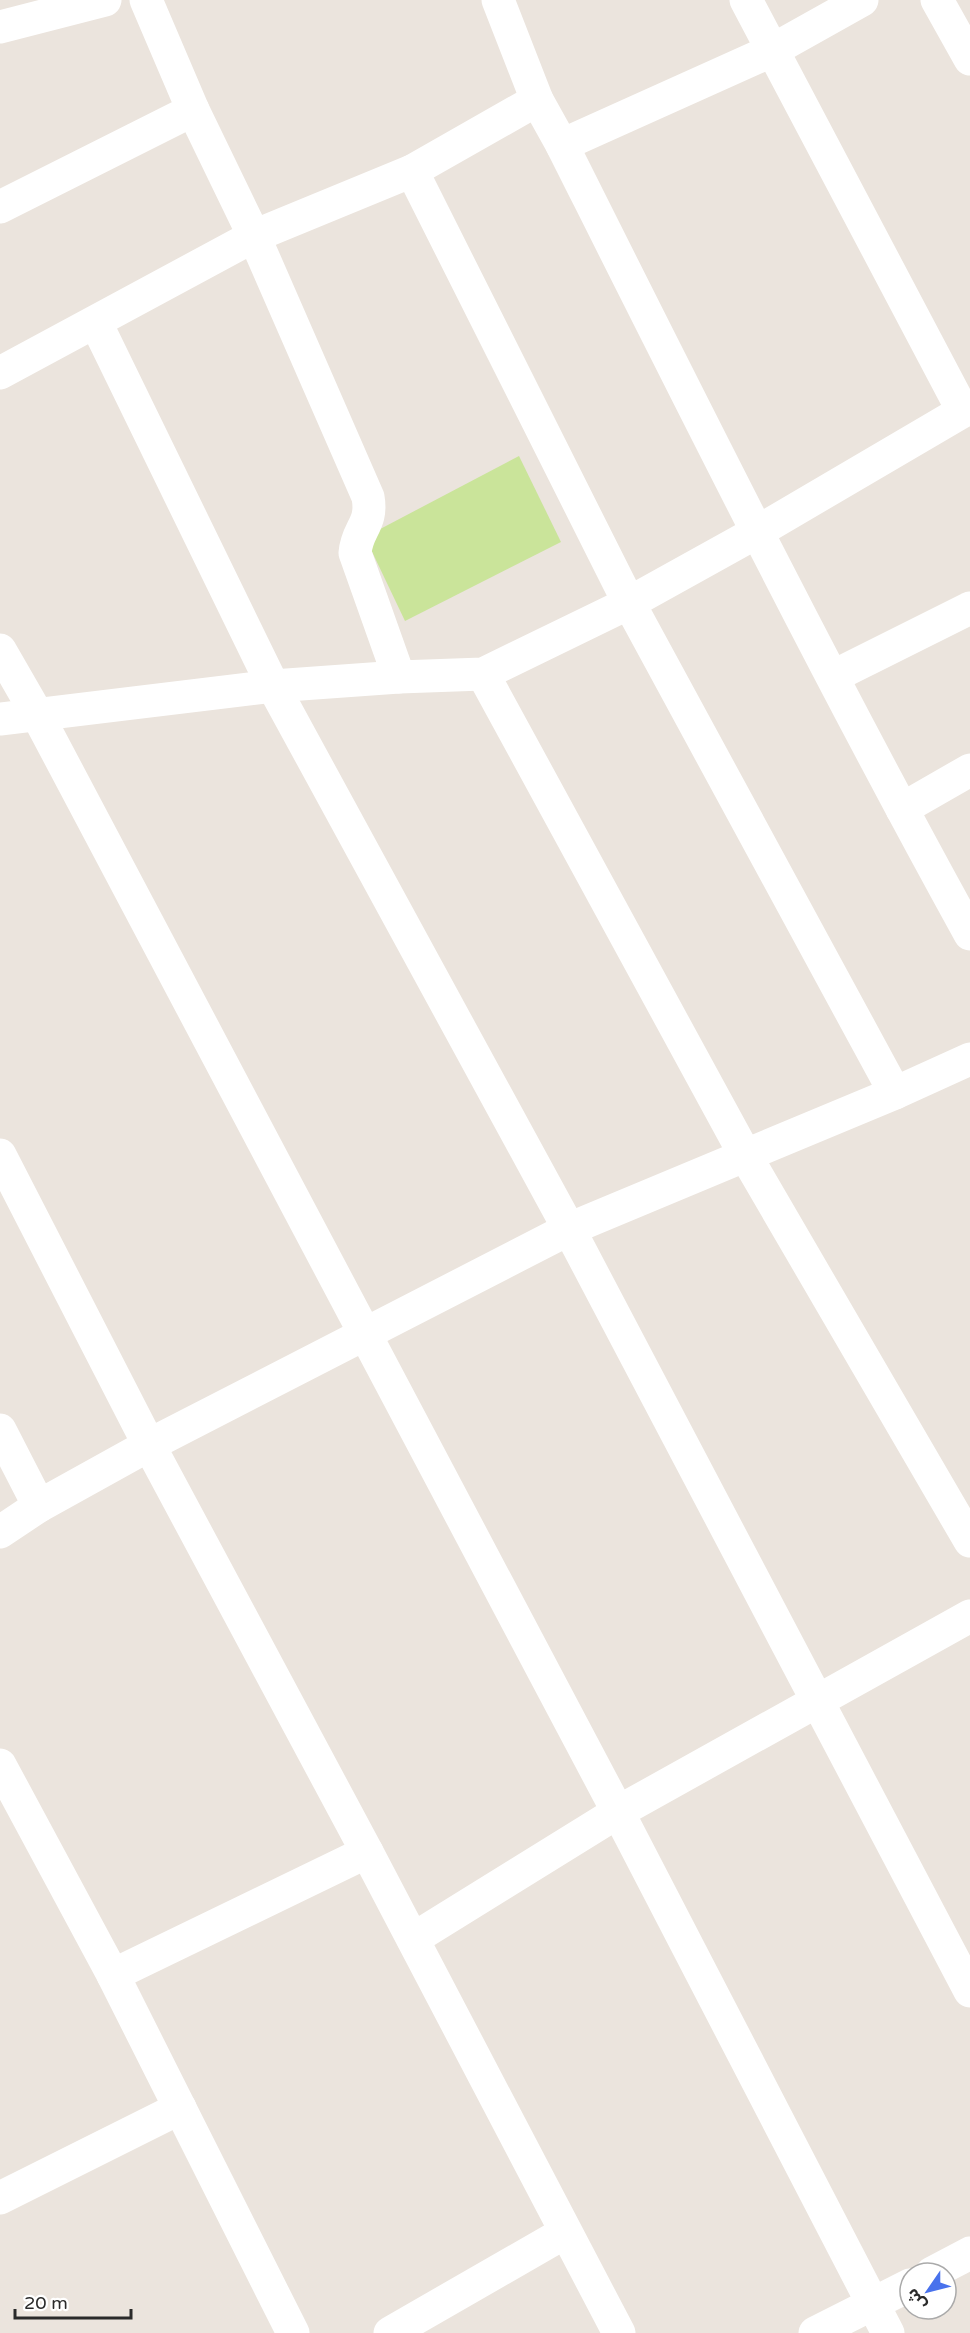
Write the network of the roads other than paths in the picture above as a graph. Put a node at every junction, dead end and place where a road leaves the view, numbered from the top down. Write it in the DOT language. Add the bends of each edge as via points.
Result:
graph roads {
  1 [pos="105,0"];
  2 [pos="146,0"];
  3 [pos="498,0"];
  4 [pos="746,0"];
  5 [pos="862,0"];
  6 [pos="937,0"];
  7 [pos="0,27"];
  8 [pos="771,51"];
  9 [pos="970,59"];
  10 [pos="537,100"];
  11 [pos="193,110"];
  12 [pos="562,145"];
  13 [pos="412,171"];
  14 [pos="0,207"];
  15 [pos="254,236"];
  16 [pos="96,323"];
  17 [pos="0,373"];
  18 [pos="966,409"];
  19 [pos="757,532"];
  20 [pos="629,603"];
  21 [pos="970,608"];
  22 [pos="0,650"];
  23 [pos="483,674"];
  24 [pos="834,676"];
  25 [pos="399,677"];
  26 [pos="273,686"];
  27 [pos="38,716"];
  28 [pos="0,719"];
  29 [pos="970,770"];
  30 [pos="902,809"];
  31 [pos="970,934"];
  32 [pos="970,1059"];
  33 [pos="895,1093"];
  34 [pos="744,1154"];
  35 [pos="0,1155"];
  36 [pos="569,1229"];
  37 [pos="365,1333"];
  38 [pos="0,1430"];
  39 [pos="149,1445"];
  40 [pos="39,1506"];
  41 [pos="967,1527"];
  42 [pos="0,1532"];
  43 [pos="970,1616"];
  44 [pos="820,1702"];
  45 [pos="0,1765"];
  46 [pos="618,1812"];
  47 [pos="367,1852"];
  48 [pos="413,1939"];
  49 [pos="113,1975"];
  50 [pos="970,1991"];
  51 [pos="180,2108"];
  52 [pos="0,2198"];
  53 [pos="564,2233"];
  54 [pos="970,2253"];
  55 [pos="955,2261"];
  56 [pos="898,2291"];
  57 [pos="873,2304"];
  58 [pos="293,2333"];
  59 [pos="390,2333"];
  60 [pos="619,2333"];
  61 [pos="815,2333"];
  62 [pos="888,2333"];
  1 -- 7 [label="street"];
  2 -- 11 [label="street"];
  3 -- 10 [label="street"];
  4 -- 8 [label="street"];
  5 -- 8 [label="street"];
  6 -- 9 [label="street"];
  8 -- 12 [label="street"];
  8 -- 18 [label="street"];
  10 -- 12 [label="street"];
  10 -- 13 [label="street"];
  11 -- 14 [label="street"];
  11 -- 15 [label="street"];
  12 -- 19 [label="street"];
  13 -- 15 [label="street"];
  13 -- 20 [label="street"];
  15 -- 16 [label="street"];
  15 -- 25 [label="street" via="368,496 369,520 356,542 355,553"];
  16 -- 17 [label="street"];
  16 -- 26 [label="street"];
  18 -- 19 [label="street"];
  19 -- 20 [label="street"];
  19 -- 24 [label="street"];
  20 -- 23 [label="street"];
  20 -- 33 [label="street"];
  21 -- 24 [label="street"];
  22 -- 27 [label="street"];
  23 -- 25 [label="street"];
  23 -- 34 [label="street"];
  24 -- 30 [label="street"];
  25 -- 26 [label="street"];
  26 -- 27 [label="street"];
  26 -- 36 [label="street"];
  27 -- 28 [label="street"];
  27 -- 37 [label="street"];
  29 -- 30 [label="street"];
  30 -- 31 [label="street"];
  32 -- 33 [label="street"];
  33 -- 34 [label="street"];
  34 -- 36 [label="street"];
  34 -- 41 [label="street"];
  35 -- 39 [label="street"];
  36 -- 37 [label="street"];
  36 -- 44 [label="street"];
  37 -- 39 [label="street"];
  37 -- 46 [label="street"];
  38 -- 40 [label="street"];
  39 -- 40 [label="street"];
  39 -- 47 [label="street"];
  40 -- 42 [label="street"];
  43 -- 44 [label="street"];
  44 -- 46 [label="street"];
  44 -- 50 [label="street"];
  45 -- 49 [label="street"];
  46 -- 48 [label="street"];
  46 -- 57 [label="street"];
  47 -- 48 [label="street"];
  47 -- 49 [label="street"];
  48 -- 53 [label="street"];
  49 -- 51 [label="street"];
  51 -- 52 [label="street"];
  51 -- 58 [label="street"];
  53 -- 59 [label="street"];
  53 -- 60 [label="street"];
  54 -- 55 [label="street"];
  56 -- 57 [label="street"];
  57 -- 61 [label="street"];
  57 -- 62 [label="street"];
}
